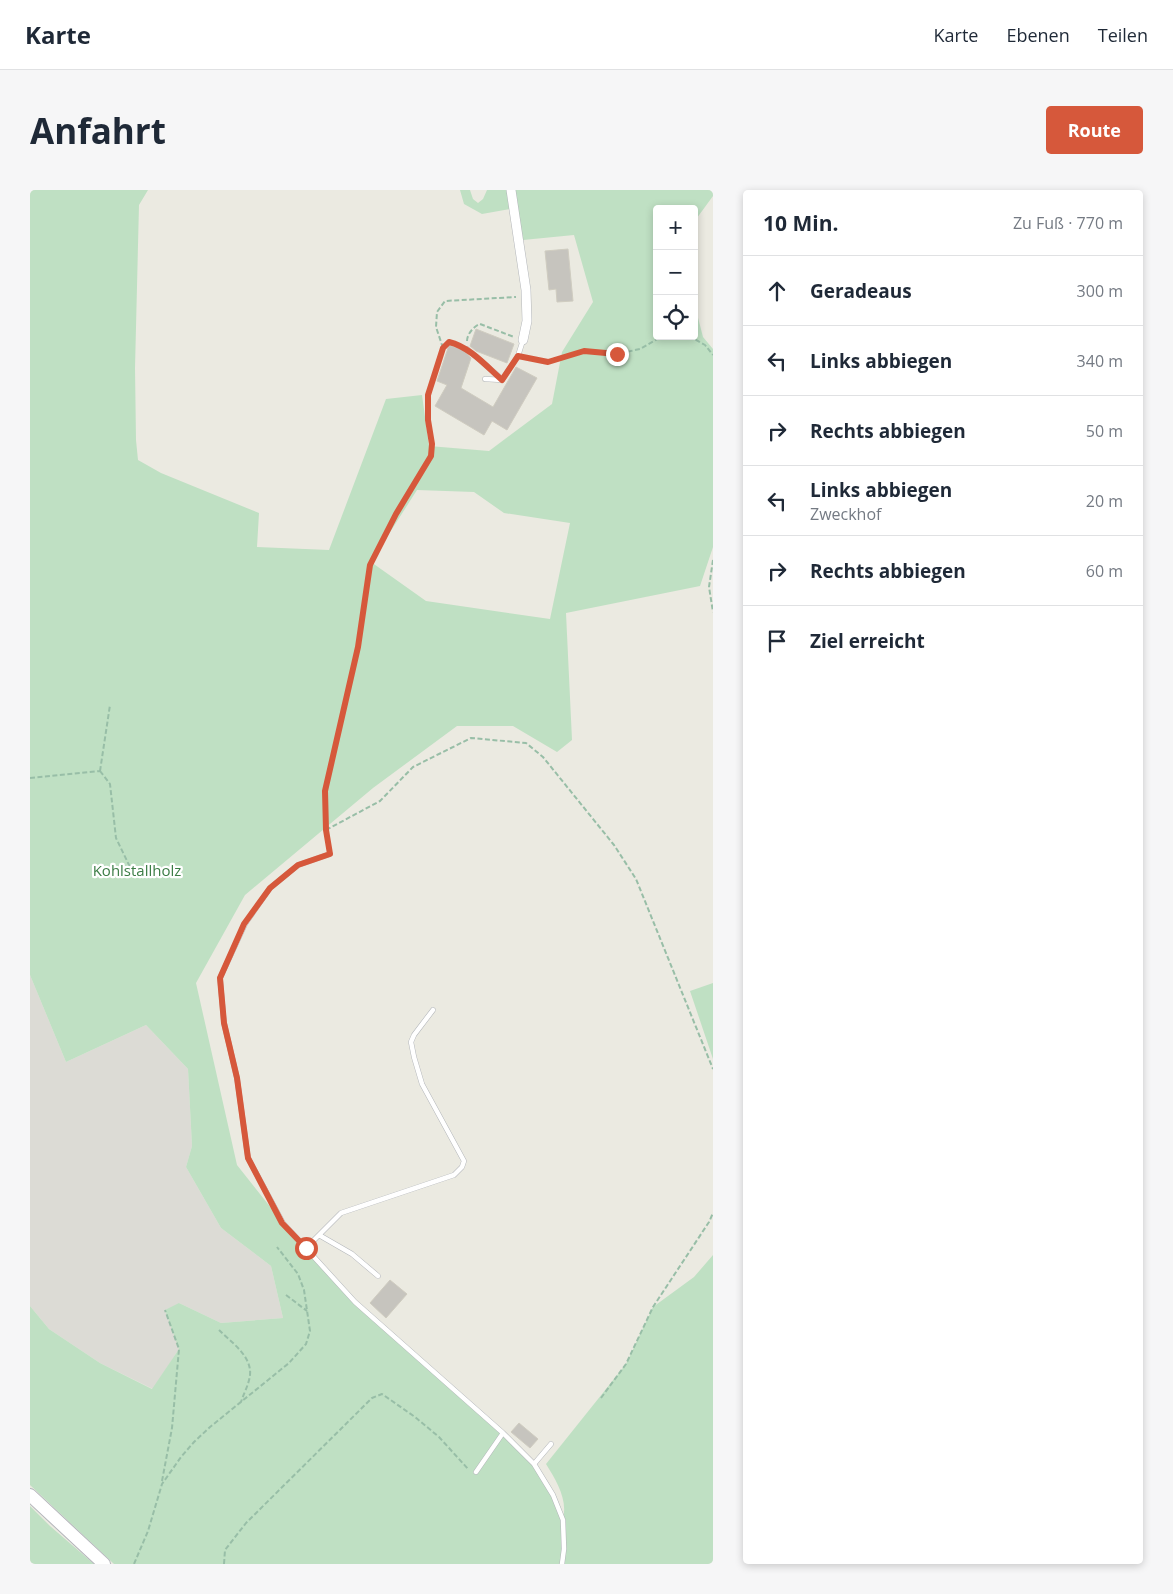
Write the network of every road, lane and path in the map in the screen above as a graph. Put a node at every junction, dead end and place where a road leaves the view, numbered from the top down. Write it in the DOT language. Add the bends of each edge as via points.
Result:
graph roads {
  1 [pos="511,190"];
  2 [pos="526,296"];
  3 [pos="522,340"];
  4 [pos="656,340"];
  5 [pos="696,340"];
  6 [pos="443,348"];
  7 [pos="467,349"];
  8 [pos="713,355"];
  9 [pos="518,356"];
  10 [pos="486,379"];
  11 [pos="502,380"];
  12 [pos="713,560"];
  13 [pos="713,612"];
  14 [pos="110,705"];
  15 [pos="100,771"];
  16 [pos="30,778"];
  17 [pos="326,830"];
  18 [pos="330,854"];
  19 [pos="130,867"];
  20 [pos="433,1010"];
  21 [pos="713,1069"];
  22 [pos="713,1213"];
  23 [pos="319,1235"];
  24 [pos="277,1247"];
  25 [pos="306,1248"];
  26 [pos="378,1276"];
  27 [pos="286,1295"];
  28 [pos="165,1310"];
  29 [pos="306,1311"];
  30 [pos="219,1330"];
  31 [pos="601,1398"];
  32 [pos="241,1402"];
  33 [pos="503,1432"];
  34 [pos="551,1444"];
  35 [pos="534,1464"];
  36 [pos="476,1472"];
  37 [pos="162,1484"];
  38 [pos="30,1495"];
  39 [pos="104,1564"];
  40 [pos="134,1564"];
  41 [pos="224,1564"];
  42 [pos="562,1564"];
  1 -- 2 [label="street"];
  2 -- 3 [label="street" via="527,321"];
  2 -- 6 [label="path" via="445,301 436,312 436,327"];
  3 -- 7 [label="path" via="480,324 467,337"];
  3 -- 9 [label="lane"];
  4 -- 9 [label="path" via="640,350 617,354 584,351 548,362"];
  5 -- 8 [label="path"];
  6 -- 7 [label="path" via="449,342"];
  6 -- 17 [label="path" via="428,395 431,456 370,565 358,647 325,791"];
  7 -- 11 [label="lane"];
  9 -- 11 [label="lane"];
  10 -- 11 [label="lane"];
  12 -- 13 [label="path" via="709,587"];
  14 -- 15 [label="path"];
  15 -- 16 [label="path"];
  15 -- 19 [label="path" via="110,784 116,838"];
  17 -- 18 [label="path"];
  17 -- 21 [label="path" via="380,800 413,767 471,738 526,744 543,757 614,845 636,879"];
  18 -- 25 [label="lane" via="298,865 270,888 244,924 220,978 224,1023 237,1078 248,1158 282,1223"];
  20 -- 23 [label="lane" via="414,1035 412,1050 422,1084 464,1161 462,1167 454,1175 341,1214"];
  22 -- 31 [label="path" via="653,1306 626,1364"];
  23 -- 25 [label="lane"];
  23 -- 26 [label="lane" via="352,1254"];
  24 -- 29 [label="path" via="298,1274"];
  25 -- 33 [label="lane" via="355,1302"];
  27 -- 29 [label="path"];
  28 -- 37 [label="path" via="179,1350 172,1428"];
  29 -- 32 [label="path" via="310,1331 306,1344 289,1363"];
  30 -- 32 [label="path" via="248,1363 250,1373"];
  32 -- 37 [label="path" via="194,1442"];
  33 -- 35 [label="lane"];
  33 -- 36 [label="lane"];
  34 -- 35 [label="lane"];
  35 -- 42 [label="lane" via="553,1495 563,1520"];
  36 -- 41 [label="path" via="468,1469 439,1437 415,1417 382,1394 372,1398 246,1523 225,1550"];
  37 -- 40 [label="path"];
  38 -- 39 [label="main road"];
}
